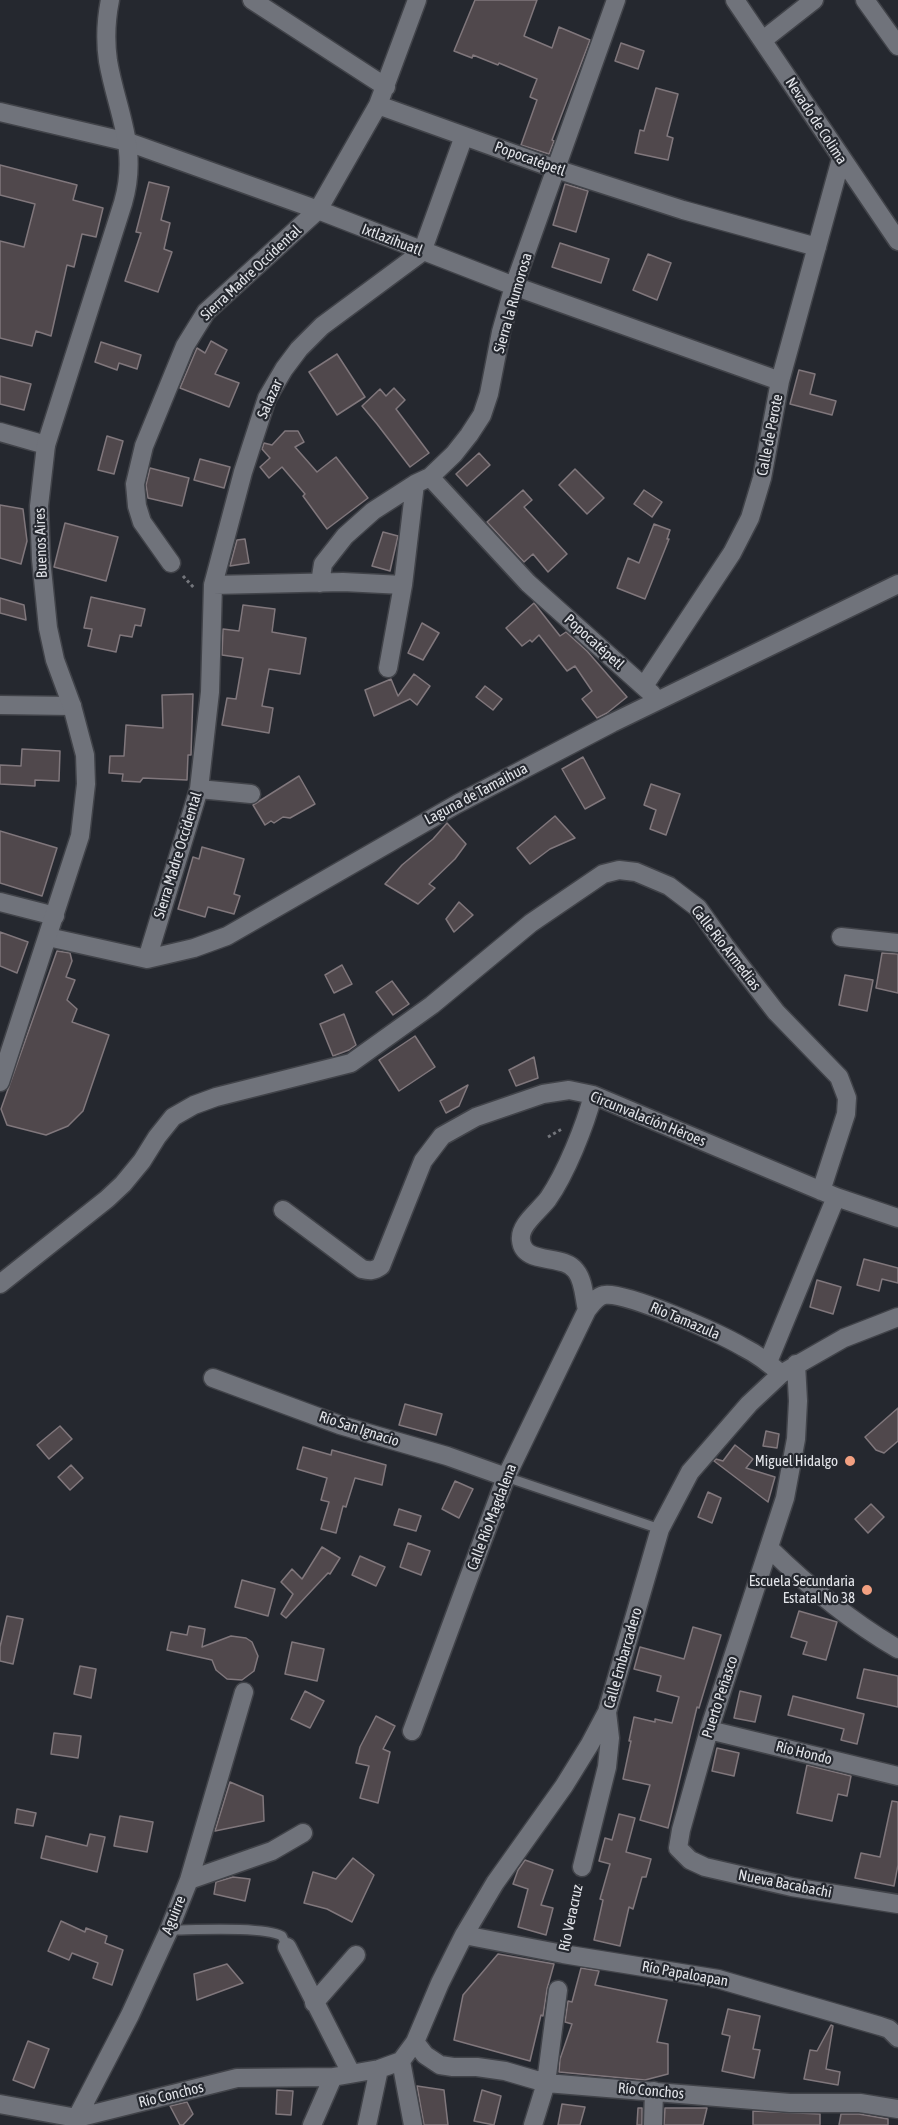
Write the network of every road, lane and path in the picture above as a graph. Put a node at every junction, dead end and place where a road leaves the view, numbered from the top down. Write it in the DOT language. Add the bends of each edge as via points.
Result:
graph roads {
  1 [pos="110,0"];
  2 [pos="252,0"];
  3 [pos="417,0"];
  4 [pos="616,0"];
  5 [pos="735,0"];
  6 [pos="814,0"];
  7 [pos="865,0"];
  8 [pos="763,40"];
  9 [pos="898,46"];
  10 [pos="386,87"];
  11 [pos="378,105"];
  12 [pos="0,112"];
  13 [pos="464,136"];
  14 [pos="128,142"];
  15 [pos="841,159"];
  16 [pos="556,169"];
  17 [pos="318,210"];
  18 [pos="896,233"];
  19 [pos="817,247"];
  20 [pos="422,252"];
  21 [pos="514,286"];
  22 [pos="780,381"];
  23 [pos="0,432"];
  24 [pos="46,446"];
  25 [pos="423,481"];
  26 [pos="171,563"];
  27 [pos="320,583"];
  28 [pos="898,584"];
  29 [pos="213,585"];
  30 [pos="403,585"];
  31 [pos="211,605"];
  32 [pos="388,668"];
  33 [pos="644,686"];
  34 [pos="660,701"];
  35 [pos="0,705"];
  36 [pos="72,706"];
  37 [pos="199,789"];
  38 [pos="250,794"];
  39 [pos="0,902"];
  40 [pos="55,916"];
  41 [pos="48,937"];
  42 [pos="840,937"];
  43 [pos="898,943"];
  44 [pos="147,959"];
  45 [pos="0,1082"];
  46 [pos="593,1095"];
  47 [pos="829,1194"];
  48 [pos="283,1210"];
  49 [pos="898,1218"];
  50 [pos="0,1284"];
  51 [pos="587,1310"];
  52 [pos="898,1317"];
  53 [pos="782,1367"];
  54 [pos="213,1378"];
  55 [pos="506,1477"];
  56 [pos="660,1529"];
  57 [pos="770,1549"];
  58 [pos="898,1649"];
  59 [pos="244,1692"];
  60 [pos="607,1712"];
  61 [pos="709,1730"];
  62 [pos="412,1731"];
  63 [pos="898,1776"];
  64 [pos="303,1833"];
  65 [pos="678,1848"];
  66 [pos="582,1867"];
  67 [pos="189,1880"];
  68 [pos="898,1904"];
  69 [pos="169,1930"];
  70 [pos="464,1935"];
  71 [pos="287,1947"];
  72 [pos="563,1954"];
  73 [pos="356,1955"];
  74 [pos="558,1990"];
  75 [pos="314,2003"];
  76 [pos="898,2038"];
  77 [pos="415,2042"];
  78 [pos="401,2061"];
  79 [pos="379,2068"];
  80 [pos="342,2075"];
  81 [pos="546,2083"];
  82 [pos="654,2091"];
  83 [pos="0,2104"];
  84 [pos="898,2109"];
  85 [pos="75,2121"];
  86 [pos="312,2125"];
  87 [pos="367,2125"];
  88 [pos="413,2125"];
  89 [pos="533,2125"];
  90 [pos="653,2125"];
  1 -- 14 [label="street, Buenos Aires" via="106,31 109,61"];
  2 -- 10 [label="street"];
  3 -- 10 [label="street, Sierra Madre Occidental"];
  4 -- 16 [label="street, Sierra la Rumorosa"];
  5 -- 8 [label="street, Nevado de Colima"];
  6 -- 8 [label="street"];
  7 -- 9 [label="street"];
  8 -- 15 [label="street, Nevado de Colima"];
  10 -- 11 [label="street, Sierra Madre Occidental"];
  11 -- 13 [label="street, Popocatépetl"];
  11 -- 17 [label="street, Sierra Madre Occidental"];
  12 -- 14 [label="street, Ixtlazihuatl"];
  13 -- 16 [label="street, Popocatépetl"];
  13 -- 20 [label="street"];
  14 -- 17 [label="street, Ixtlazihuatl"];
  14 -- 24 [label="street, Buenos Aires" via="128,189"];
  15 -- 18 [label="street, Nevado de Colima"];
  15 -- 19 [label="street, Calle de Perote"];
  16 -- 19 [label="street, Popocatépetl"];
  16 -- 21 [label="street, Sierra la Rumorosa"];
  17 -- 20 [label="street, Ixtlazihuatl"];
  17 -- 26 [label="street, Sierra Madre Occidental" via="206,312 181,356 144,446 135,484 142,522"];
  19 -- 22 [label="street, Calle de Perote"];
  20 -- 21 [label="street, Ixtlazihuatl"];
  20 -- 29 [label="street, Salazar" via="322,326 284,369 267,398"];
  21 -- 22 [label="street, Ixtlazihuatl"];
  21 -- 25 [label="street, Sierra la Rumorosa" via="482,415 454,454"];
  22 -- 33 [label="street, Calle de Perote" via="762,478 750,518 732,553"];
  23 -- 24 [label="street"];
  24 -- 36 [label="street, Buenos Aires" via="39,506 43,590 55,660"];
  25 -- 27 [label="street, Sierra la Rumorosa" via="373,511 345,536 323,564"];
  25 -- 30 [label="street"];
  25 -- 33 [label="street, Popocatépetl" via="528,583"];
  26 -- 31 [label="path"];
  27 -- 29 [label="street"];
  27 -- 30 [label="street"];
  28 -- 34 [label="street, Laguna de Tamaihua"];
  29 -- 31 [label="street, Salazar"];
  30 -- 32 [label="street"];
  31 -- 37 [label="street, Sierra Madre Occidental" via="210,692"];
  33 -- 34 [label="street, Popocatépetl"];
  34 -- 44 [label="street, Laguna de Tamaihua" via="457,804 227,936"];
  35 -- 36 [label="street"];
  36 -- 40 [label="street, Buenos Aires" via="85,755 85,804 80,836"];
  37 -- 38 [label="street"];
  37 -- 44 [label="street, Sierra Madre Occidental"];
  39 -- 40 [label="street"];
  40 -- 41 [label="street, Buenos Aires"];
  41 -- 44 [label="street, Laguna de Tamaihua"];
  41 -- 45 [label="street, Buenos Aires"];
  42 -- 43 [label="street"];
  46 -- 47 [label="street, Circunvalación Héroes"];
  46 -- 48 [label="street, Circunvalación Héroes" via="569,1090 543,1094 476,1117 442,1136 423,1161 377,1269 362,1269"];
  46 -- 51 [label="street" via="561,1177 521,1231 520,1238 527,1254 576,1269"];
  47 -- 49 [label="street, Circunvalación Héroes"];
  47 -- 50 [label="street, Calle Río Armedias" via="846,1114 847,1098 838,1077 776,1012 698,908 669,886 636,872 619,870 603,874 531,923 432,1005 351,1063 216,1097 173,1117 123,1184"];
  47 -- 53 [label="street, Calle Río Armedias"];
  51 -- 53 [label="street, Río Tamazula" via="606,1294 625,1297 694,1323"];
  51 -- 55 [label="street, Calle Río Magdalena"];
  52 -- 53 [label="street, Calle Embarcadero"];
  53 -- 56 [label="street, Calle Embarcadero" via="690,1472"];
  53 -- 57 [label="street, Puerto Peñasco" via="798,1401 796,1439"];
  54 -- 55 [label="street, Río San Ignacio" via="340,1425"];
  55 -- 56 [label="lane"];
  55 -- 62 [label="street, Calle Río Magdalena"];
  56 -- 60 [label="street, Calle Embarcadero"];
  57 -- 58 [label="street" via="836,1609"];
  57 -- 61 [label="street, Puerto Peñasco"];
  59 -- 67 [label="street, Aguirre"];
  60 -- 66 [label="street, Río Veracruz" via="607,1767"];
  60 -- 70 [label="street, Calle Embarcadero" via="564,1786 495,1883"];
  61 -- 63 [label="street, Río Hondo"];
  61 -- 65 [label="street, Puerto Peñasco"];
  64 -- 67 [label="street" via="272,1851"];
  65 -- 68 [label="street, Nueva Bacabachi" via="705,1867 792,1887"];
  66 -- 72 [label="path, Río Veracruz"];
  67 -- 69 [label="street, Aguirre"];
  69 -- 71 [label="lane" via="276,1933"];
  69 -- 85 [label="street, Aguirre"];
  70 -- 72 [label="street, Río Papaloapan"];
  70 -- 77 [label="street, Calle Embarcadero"];
  71 -- 75 [label="street"];
  72 -- 76 [label="street, Río Papaloapan" via="736,1983 880,2025"];
  73 -- 75 [label="street"];
  74 -- 81 [label="street"];
  75 -- 80 [label="street"];
  77 -- 78 [label="street, Calle Embarcadero"];
  77 -- 81 [label="street, Río Conchos" via="440,2065 505,2071"];
  78 -- 79 [label="street"];
  78 -- 88 [label="street"];
  79 -- 80 [label="street, Río Conchos"];
  79 -- 87 [label="street"];
  80 -- 85 [label="street, Río Conchos" via="237,2078"];
  80 -- 86 [label="street"];
  81 -- 82 [label="street, Río Conchos"];
  81 -- 89 [label="street"];
  82 -- 84 [label="street, Río Conchos" via="790,2103 860,2103"];
  82 -- 90 [label="street"];
  83 -- 85 [label="street, Río Conchos"];
}
